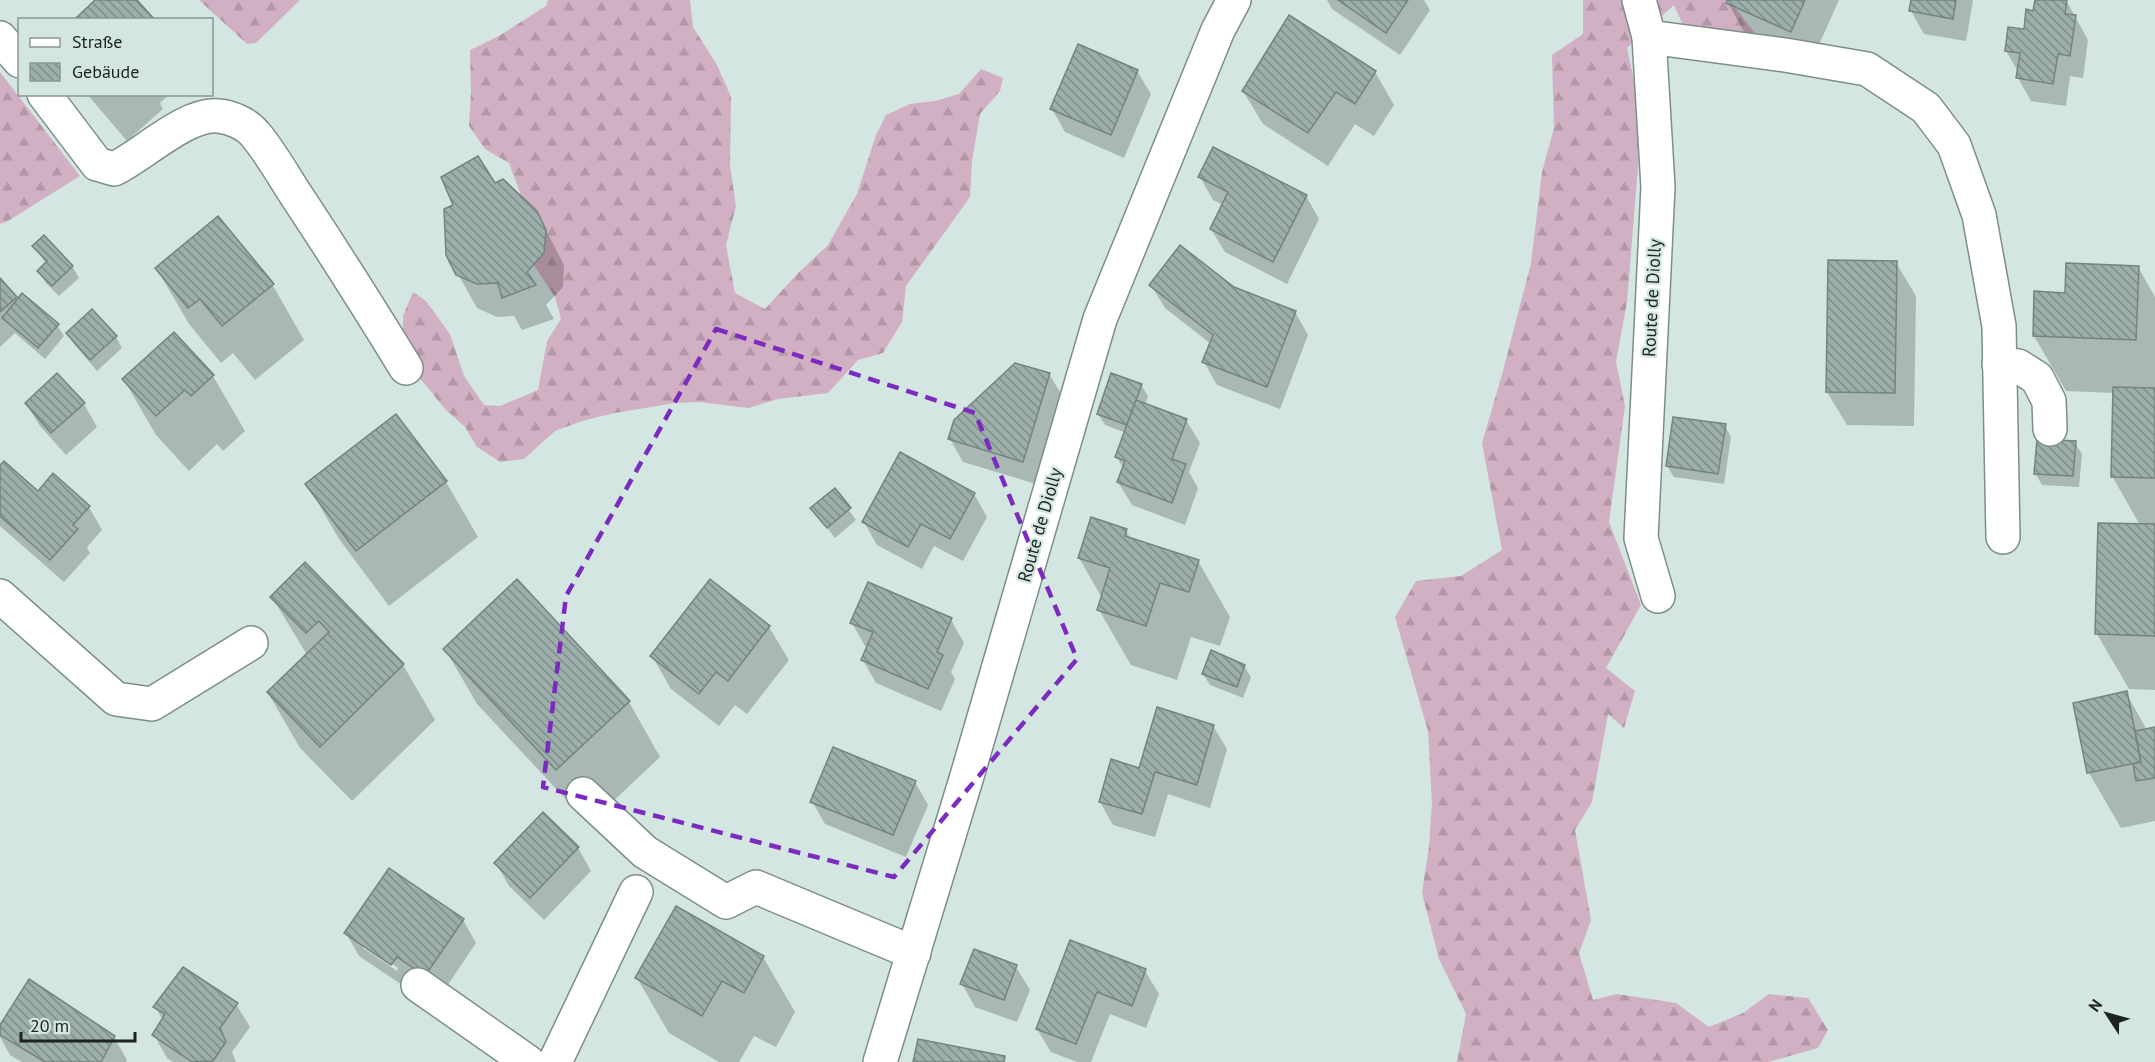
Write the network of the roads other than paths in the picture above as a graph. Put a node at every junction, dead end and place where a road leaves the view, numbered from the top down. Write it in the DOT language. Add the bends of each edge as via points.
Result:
graph roads {
  1 [pos="1234,0"];
  2 [pos="1639,0"];
  3 [pos="1649,36"];
  4 [pos="0,38"];
  5 [pos="18,59"];
  6 [pos="46,96"];
  7 [pos="1999,364"];
  8 [pos="406,368"];
  9 [pos="2050,429"];
  10 [pos="2003,537"];
  11 [pos="0,596"];
  12 [pos="1658,596"];
  13 [pos="250,643"];
  14 [pos="583,794"];
  15 [pos="636,892"];
  16 [pos="914,953"];
  17 [pos="418,985"];
  18 [pos="528,1062"];
  19 [pos="555,1062"];
  20 [pos="880,1062"];
  1 -- 16 [label="street, Route de Diolly" via="1218,30 1100,319"];
  2 -- 3 [label="street, Route de Diolly"];
  3 -- 7 [label="street" via="1867,69 1926,108 1954,145 1979,215 1999,326"];
  3 -- 12 [label="street, Route de Diolly" via="1658,187 1641,538"];
  4 -- 5 [label="street"];
  6 -- 8 [label="street" via="97,164 114,169 163,137 200,119 217,115 254,132"];
  7 -- 9 [label="street" via="2018,366 2037,378 2049,401"];
  7 -- 10 [label="street"];
  11 -- 13 [label="street" via="116,699 152,704"];
  14 -- 16 [label="street" via="645,852 726,902 756,887"];
  15 -- 19 [label="street"];
  16 -- 20 [label="street, Route de Diolly"];
  17 -- 18 [label="street"];
}
